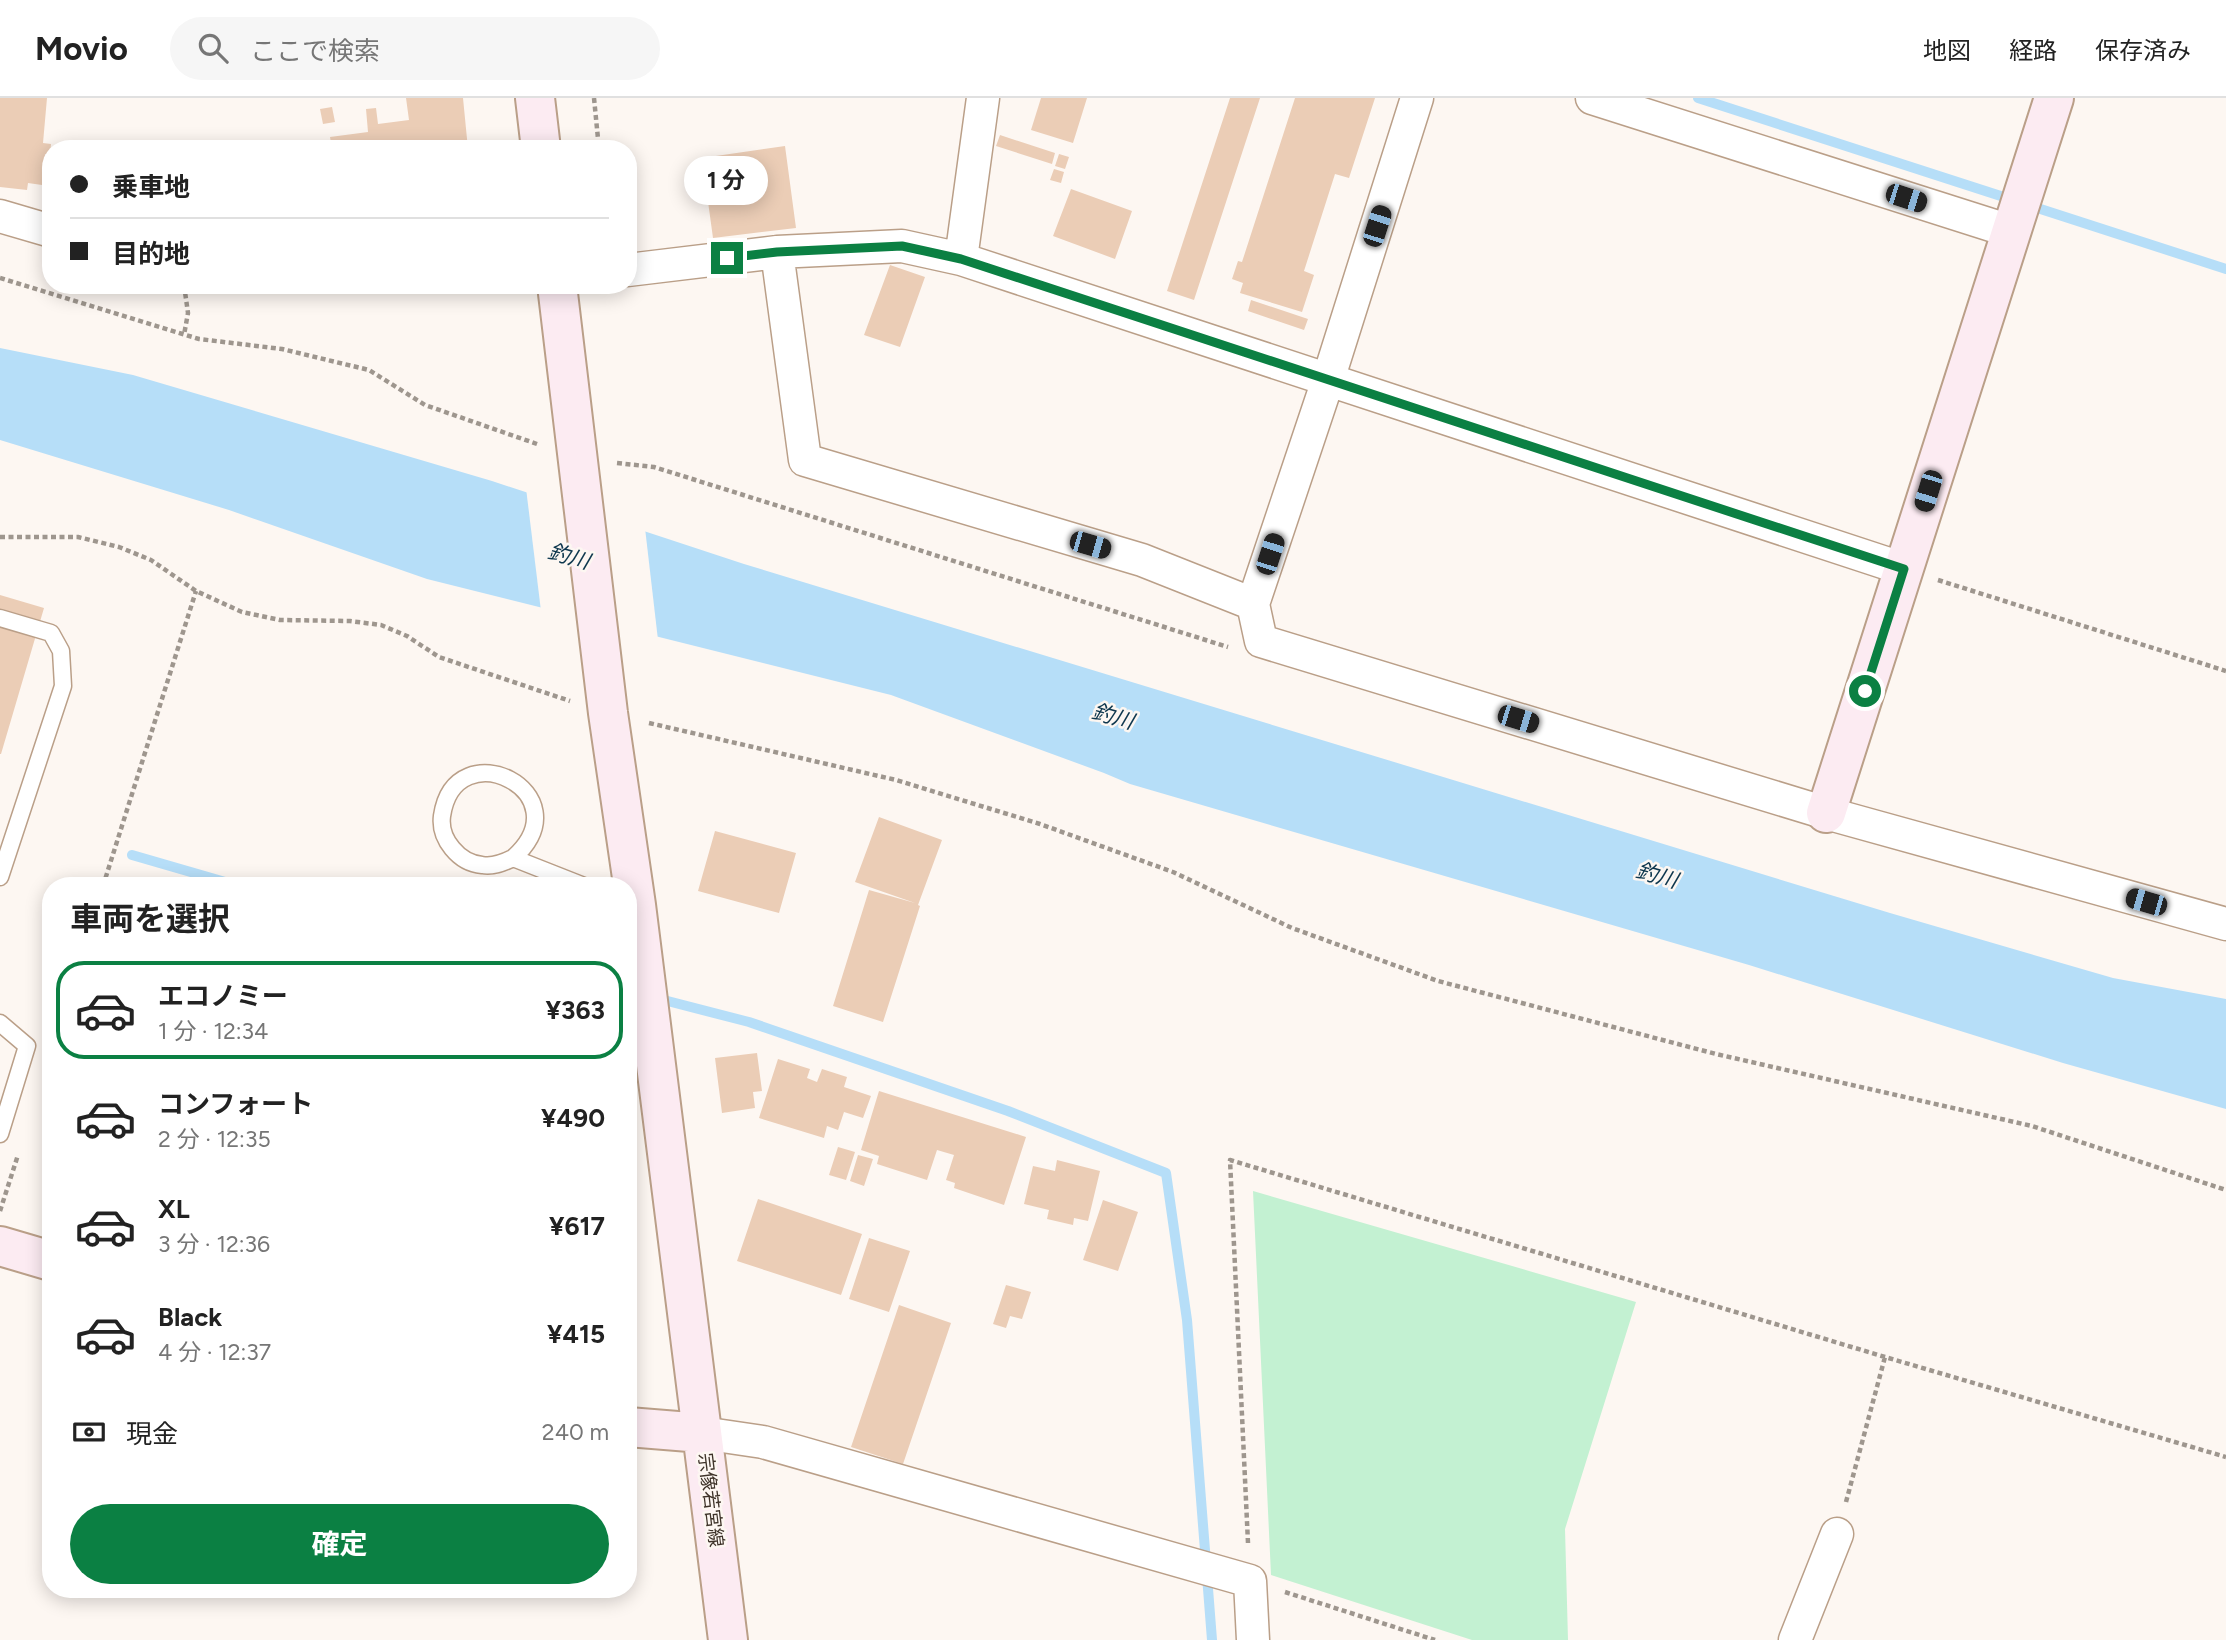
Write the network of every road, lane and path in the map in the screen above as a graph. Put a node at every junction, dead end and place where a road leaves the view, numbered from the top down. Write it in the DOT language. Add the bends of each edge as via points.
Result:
graph roads {
  1 [pos="535,98"];
  2 [pos="594,98"];
  3 [pos="983,98"];
  4 [pos="1417,98"];
  5 [pos="1592,98"];
  6 [pos="2054,98"];
  7 [pos="540,140"];
  8 [pos="598,140"];
  9 [pos="0,216"];
  10 [pos="42,228"];
  11 [pos="2010,231"];
  12 [pos="777,252"];
  13 [pos="961,259"];
  14 [pos="637,269"];
  15 [pos="0,278"];
  16 [pos="42,291"];
  17 [pos="52,294"];
  18 [pos="185,294"];
  19 [pos="558,294"];
  20 [pos="184,335"];
  21 [pos="1328,380"];
  22 [pos="577,458"];
  23 [pos="0,537"];
  24 [pos="1904,569"];
  25 [pos="196,591"];
  26 [pos="1253,604"];
  27 [pos="0,618"];
  28 [pos="1261,641"];
  29 [pos="2226,671"];
  30 [pos="606,700"];
  31 [pos="1826,813"];
  32 [pos="513,858"];
  33 [pos="0,877"];
  34 [pos="106,877"];
  35 [pos="561,877"];
  36 [pos="629,877"];
  37 [pos="2226,924"];
  38 [pos="637,942"];
  39 [pos="0,1023"];
  40 [pos="0,1134"];
  41 [pos="2226,1190"];
  42 [pos="0,1246"];
  43 [pos="42,1258"];
  44 [pos="1885,1357"];
  45 [pos="637,1428"];
  46 [pos="702,1433"];
  47 [pos="2226,1457"];
  48 [pos="1837,1534"];
  49 [pos="1250,1581"];
  50 [pos="728,1640"];
  51 [pos="1253,1640"];
  52 [pos="1435,1640"];
  53 [pos="1795,1640"];
  1 -- 7 [label="street"];
  2 -- 8 [label="path"];
  3 -- 13 [label="street"];
  4 -- 21 [label="street"];
  5 -- 11 [label="street"];
  6 -- 11 [label="street"];
  9 -- 10 [label="street"];
  11 -- 24 [label="street"];
  12 -- 13 [label="street" via="902,246"];
  12 -- 14 [label="street"];
  12 -- 26 [label="street" via="805,460 1142,560"];
  13 -- 21 [label="street"];
  15 -- 16 [label="path"];
  17 -- 20 [label="path"];
  18 -- 20 [label="path"];
  19 -- 22 [label="street"];
  20 -- 22 [label="path" via="282,349 369,370 425,405"];
  21 -- 24 [label="street"];
  21 -- 26 [label="street"];
  22 -- 28 [label="path" via="654,467 1243,652"];
  22 -- 30 [label="street"];
  23 -- 25 [label="path" via="78,537 119,547 151,560"];
  24 -- 29 [label="path"];
  24 -- 31 [label="street"];
  25 -- 30 [label="path" via="242,612 280,620 381,625 439,657 531,689"];
  25 -- 34 [label="path"];
  26 -- 28 [label="street"];
  27 -- 33 [label="lane" via="51,633 61,652 63,685"];
  28 -- 31 [label="street"];
  30 -- 36 [label="street"];
  30 -- 41 [label="path" via="1040,824 1173,872 1292,928 1438,981 1716,1054 2032,1126"];
  31 -- 37 [label="street"];
  32 -- 32 [label="lane" via="498,865 481,865 466,860 445,836 441,821 444,805 464,779 495,773 523,788 535,817 533,834"];
  32 -- 35 [label="lane"];
  38 -- 46 [label="street"];
  39 -- 40 [label="lane" via="27,1046"];
  42 -- 43 [label="street"];
  44 -- 47 [label="path"];
  44 -- 48 [label="path"];
  44 -- 49 [label="path" via="1230,1160"];
  45 -- 46 [label="street, 宗像若宮線"];
  46 -- 49 [label="street" via="763,1442"];
  46 -- 50 [label="street, 宗像若宮線"];
  48 -- 53 [label="street"];
  49 -- 51 [label="street"];
  49 -- 52 [label="path"];
}
